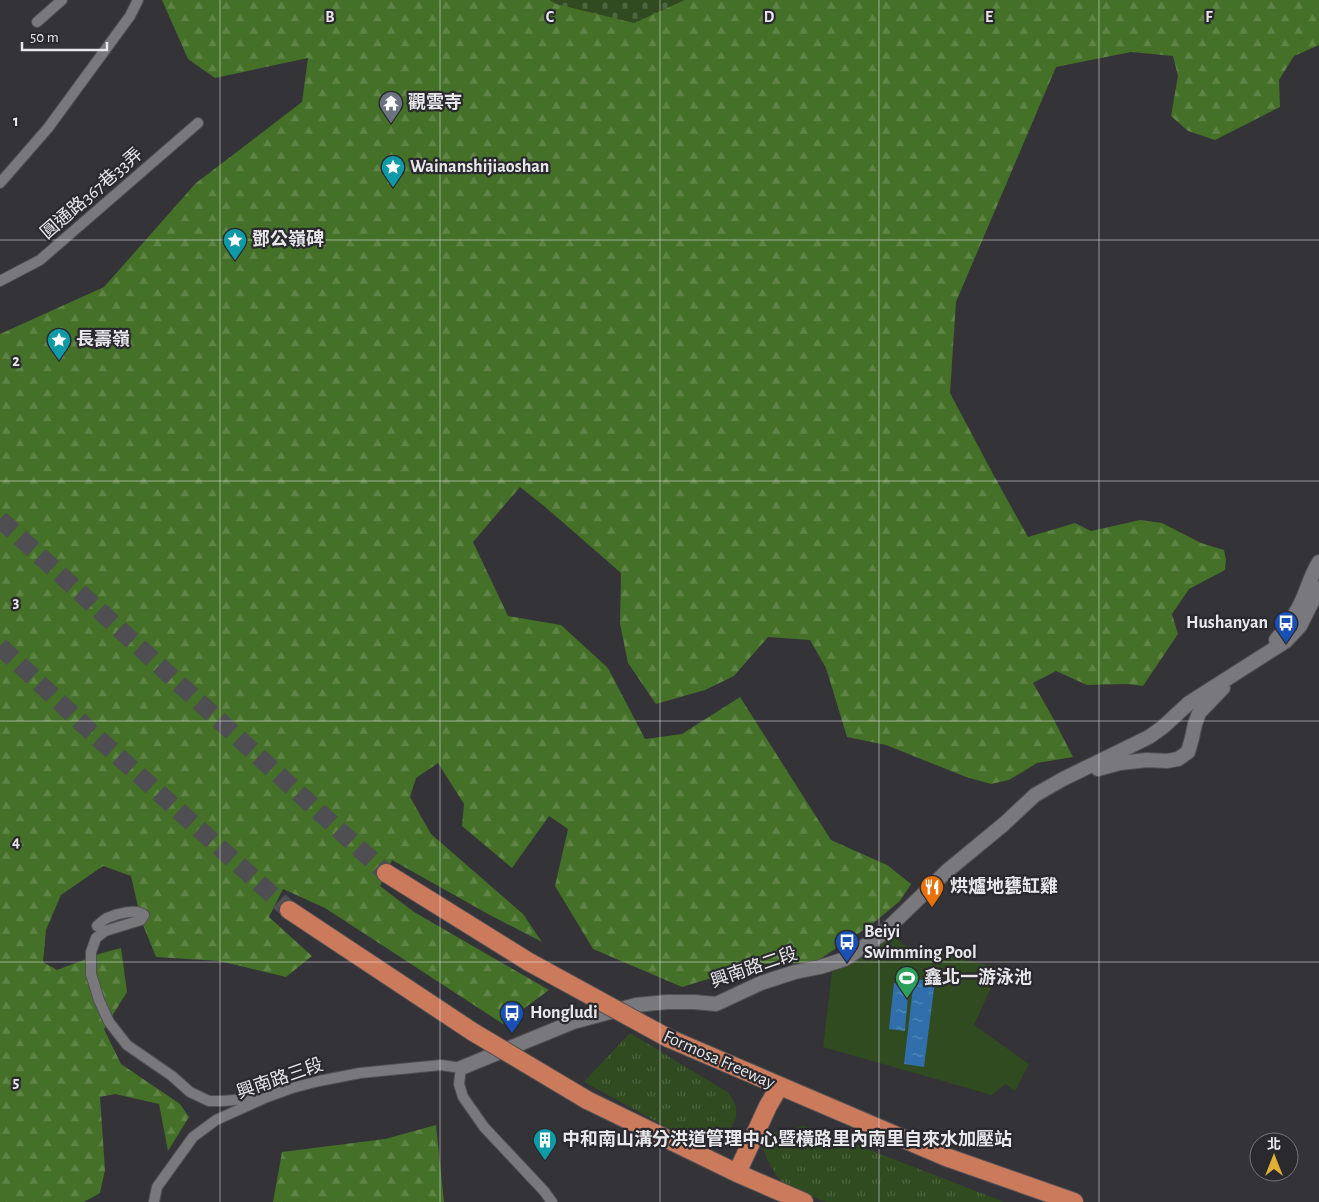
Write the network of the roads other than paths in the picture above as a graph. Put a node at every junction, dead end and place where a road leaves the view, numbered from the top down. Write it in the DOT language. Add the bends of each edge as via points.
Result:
graph roads {
  1 [pos="62,0"];
  2 [pos="138,0"];
  3 [pos="37,22"];
  4 [pos="198,123"];
  5 [pos="0,183"];
  6 [pos="0,281"];
  7 [pos="1319,562"];
  8 [pos="1319,588"];
  9 [pos="1264,654"];
  10 [pos="1245,667"];
  11 [pos="1063,778"];
  12 [pos="386,873"];
  13 [pos="289,910"];
  14 [pos="97,926"];
  15 [pos="462,1068"];
  16 [pos="779,1087"];
  17 [pos="267,1097"];
  18 [pos="736,1173"];
  19 [pos="1071,1201"];
  20 [pos="154,1202"];
  21 [pos="552,1202"];
  22 [pos="804,1202"];
  1 -- 3 [label="street"];
  2 -- 5 [label="street" via="130,16 48,128"];
  4 -- 6 [label="street, 圓通路367巷33弄" via="40,260"];
  7 -- 9 [label="street" via="1286,628"];
  8 -- 9 [label="street" via="1300,626 1286,641"];
  9 -- 10 [label="street"];
  10 -- 11 [label="street" via="1189,703 1148,737"];
  10 -- 11 [label="street" via="1200,713 1188,752 1178,759 1120,763"];
  11 -- 15 [label="street, 興南路二段" via="1035,795 946,871 881,935 845,959 761,983 716,1004 667,1002 636,1005 573,1022"];
  12 -- 16 [label="highway, Formosa Freeway, bridge" via="530,962 668,1038"];
  13 -- 18 [label="highway, bridge" via="473,1032 587,1100"];
  14 -- 17 [label="street" via="106,918 133,911 144,915 141,920 105,931 96,938 91,952 91,974 99,1000 109,1022 127,1046 190,1092 209,1101"];
  15 -- 17 [label="street, 興南路三段" via="441,1065 360,1073"];
  15 -- 21 [label="street" via="459,1084 463,1097 484,1127"];
  16 -- 18 [label="highway"];
  16 -- 19 [label="highway, Formosa Freeway" via="946,1158"];
  17 -- 20 [label="street, 興南路三段" via="216,1120 193,1137 157,1187"];
  18 -- 22 [label="highway"];
}
